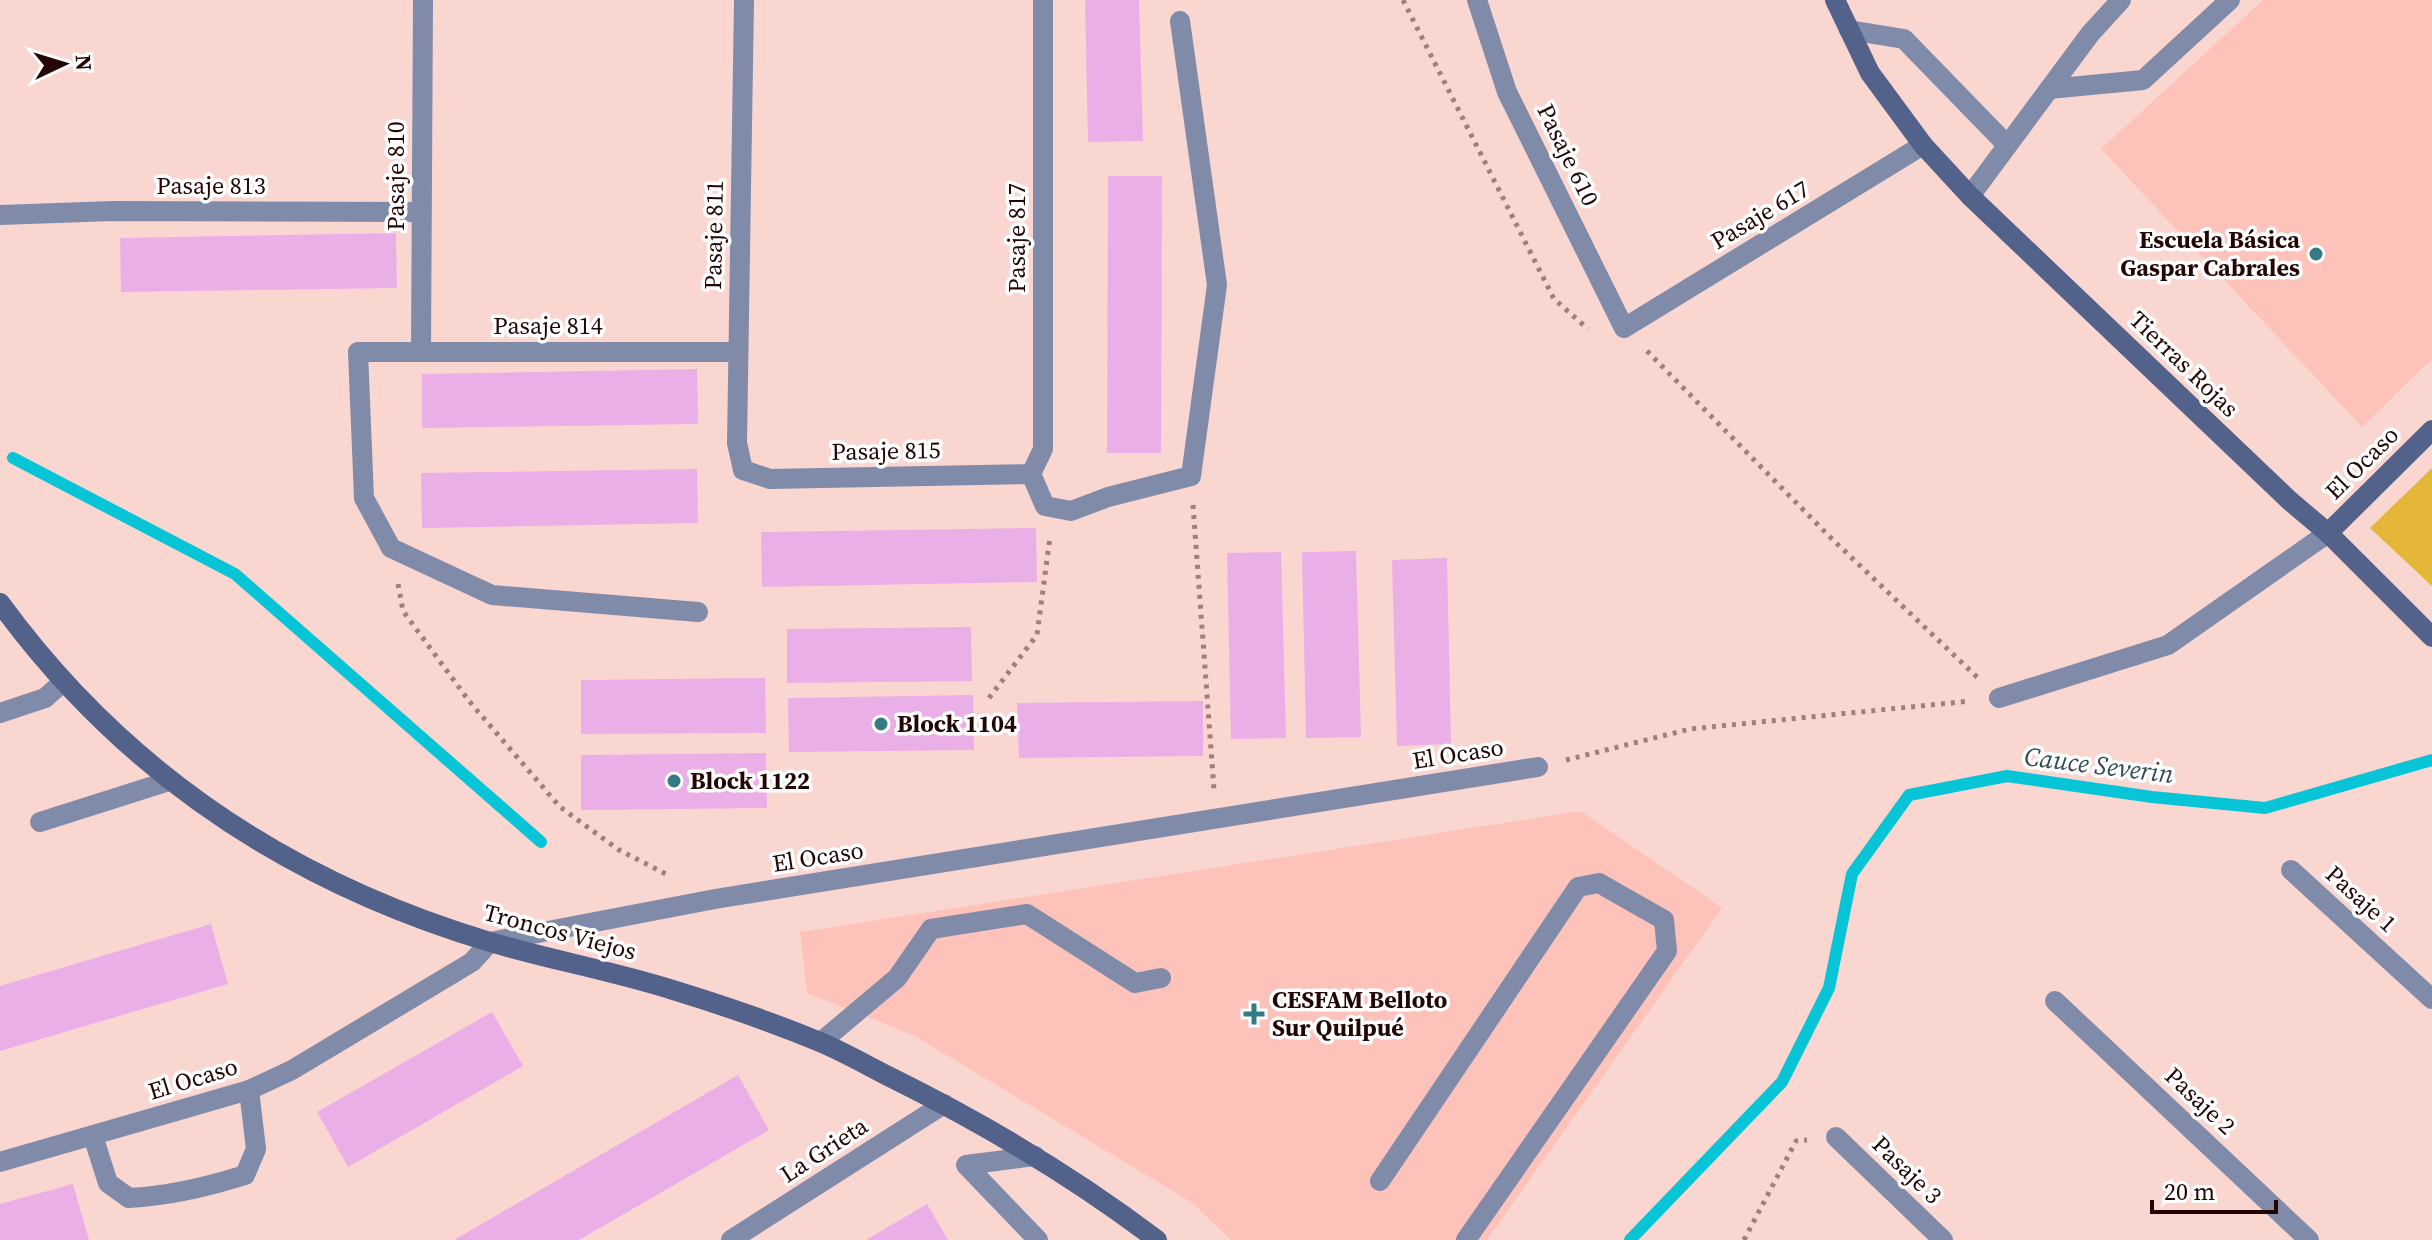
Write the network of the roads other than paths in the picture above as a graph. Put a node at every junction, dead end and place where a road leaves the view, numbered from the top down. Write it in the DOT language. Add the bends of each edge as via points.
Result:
graph roads {
  1 [pos="423,0"];
  2 [pos="744,0"];
  3 [pos="1043,0"];
  4 [pos="1477,0"];
  5 [pos="1835,0"];
  6 [pos="2121,0"];
  7 [pos="2230,0"];
  8 [pos="1180,21"];
  9 [pos="1849,30"];
  10 [pos="2049,89"];
  11 [pos="1923,145"];
  12 [pos="2007,145"];
  13 [pos="1970,196"];
  14 [pos="421,212"];
  15 [pos="0,215"];
  16 [pos="1624,328"];
  17 [pos="421,352"];
  18 [pos="738,352"];
  19 [pos="2432,430"];
  20 [pos="743,470"];
  21 [pos="1031,474"];
  22 [pos="2328,533"];
  23 [pos="0,603"];
  24 [pos="698,612"];
  25 [pos="2432,637"];
  26 [pos="63,682"];
  27 [pos="1999,698"];
  28 [pos="0,713"];
  29 [pos="1538,767"];
  30 [pos="169,781"];
  31 [pos="40,822"];
  32 [pos="2291,870"];
  33 [pos="490,942"];
  34 [pos="1161,978"];
  35 [pos="2432,999"];
  36 [pos="2055,1001"];
  37 [pos="821,1042"];
  38 [pos="249,1090"];
  39 [pos="944,1104"];
  40 [pos="93,1136"];
  41 [pos="1836,1137"];
  42 [pos="1035,1156"];
  43 [pos="0,1162"];
  44 [pos="1380,1181"];
  45 [pos="731,1240"];
  46 [pos="1038,1240"];
  47 [pos="1157,1240"];
  48 [pos="1466,1240"];
  49 [pos="1943,1240"];
  50 [pos="2309,1240"];
  1 -- 14 [label="street, Pasaje 810"];
  2 -- 18 [label="street, Pasaje 811"];
  3 -- 21 [label="street, Pasaje 817" via="1043,449"];
  4 -- 16 [label="street, Pasaje 610" via="1507,92"];
  5 -- 9 [label="street, Tierras Rojas"];
  6 -- 10 [label="street"];
  7 -- 10 [label="street" via="2143,80"];
  8 -- 21 [label="street" via="1217,285 1191,476 1071,511 1045,506"];
  9 -- 11 [label="street, Tierras Rojas" via="1870,73"];
  9 -- 12 [label="street" via="1904,39"];
  10 -- 12 [label="street"];
  11 -- 13 [label="street, Tierras Rojas"];
  11 -- 16 [label="street, Pasaje 617"];
  12 -- 13 [label="street"];
  13 -- 22 [label="street, Tierras Rojas"];
  14 -- 15 [label="street, Pasaje 813"];
  14 -- 17 [label="street, Pasaje 810"];
  17 -- 18 [label="street, Pasaje 814"];
  17 -- 24 [label="street, Pasaje 814" via="358,352 364,498 391,548 492,595"];
  18 -- 20 [label="street, Pasaje 811" via="737,443"];
  19 -- 22 [label="street, El Ocaso"];
  20 -- 21 [label="street, Pasaje 815" via="770,479"];
  22 -- 25 [label="street, Tierras Rojas"];
  22 -- 27 [label="street" via="2168,645"];
  23 -- 26 [label="street, Troncos Viejos"];
  26 -- 28 [label="street" via="45,698"];
  26 -- 30 [label="street, Troncos Viejos"];
  29 -- 33 [label="street, El Ocaso" via="715,899"];
  30 -- 31 [label="street"];
  30 -- 33 [label="street, Troncos Viejos" via="289,860 354,891"];
  32 -- 35 [label="street, Pasaje 1"];
  33 -- 37 [label="street, Troncos Viejos" via="672,989"];
  33 -- 38 [label="street, El Ocaso" via="472,962 292,1070"];
  34 -- 37 [label="street" via="1135,983 1027,914 931,929 897,978"];
  36 -- 50 [label="street, Pasaje 2"];
  37 -- 39 [label="street, Troncos Viejos"];
  38 -- 40 [label="street, El Ocaso"];
  38 -- 40 [label="street" via="256,1149 245,1175 227,1181 129,1198 108,1183"];
  39 -- 42 [label="street, Troncos Viejos"];
  39 -- 45 [label="street, La Grieta"];
  40 -- 43 [label="street, El Ocaso"];
  41 -- 49 [label="street, Pasaje 3"];
  42 -- 46 [label="street" via="966,1165"];
  42 -- 47 [label="street, Troncos Viejos"];
  44 -- 48 [label="street" via="1578,887 1599,883 1664,920 1667,951"];
}
